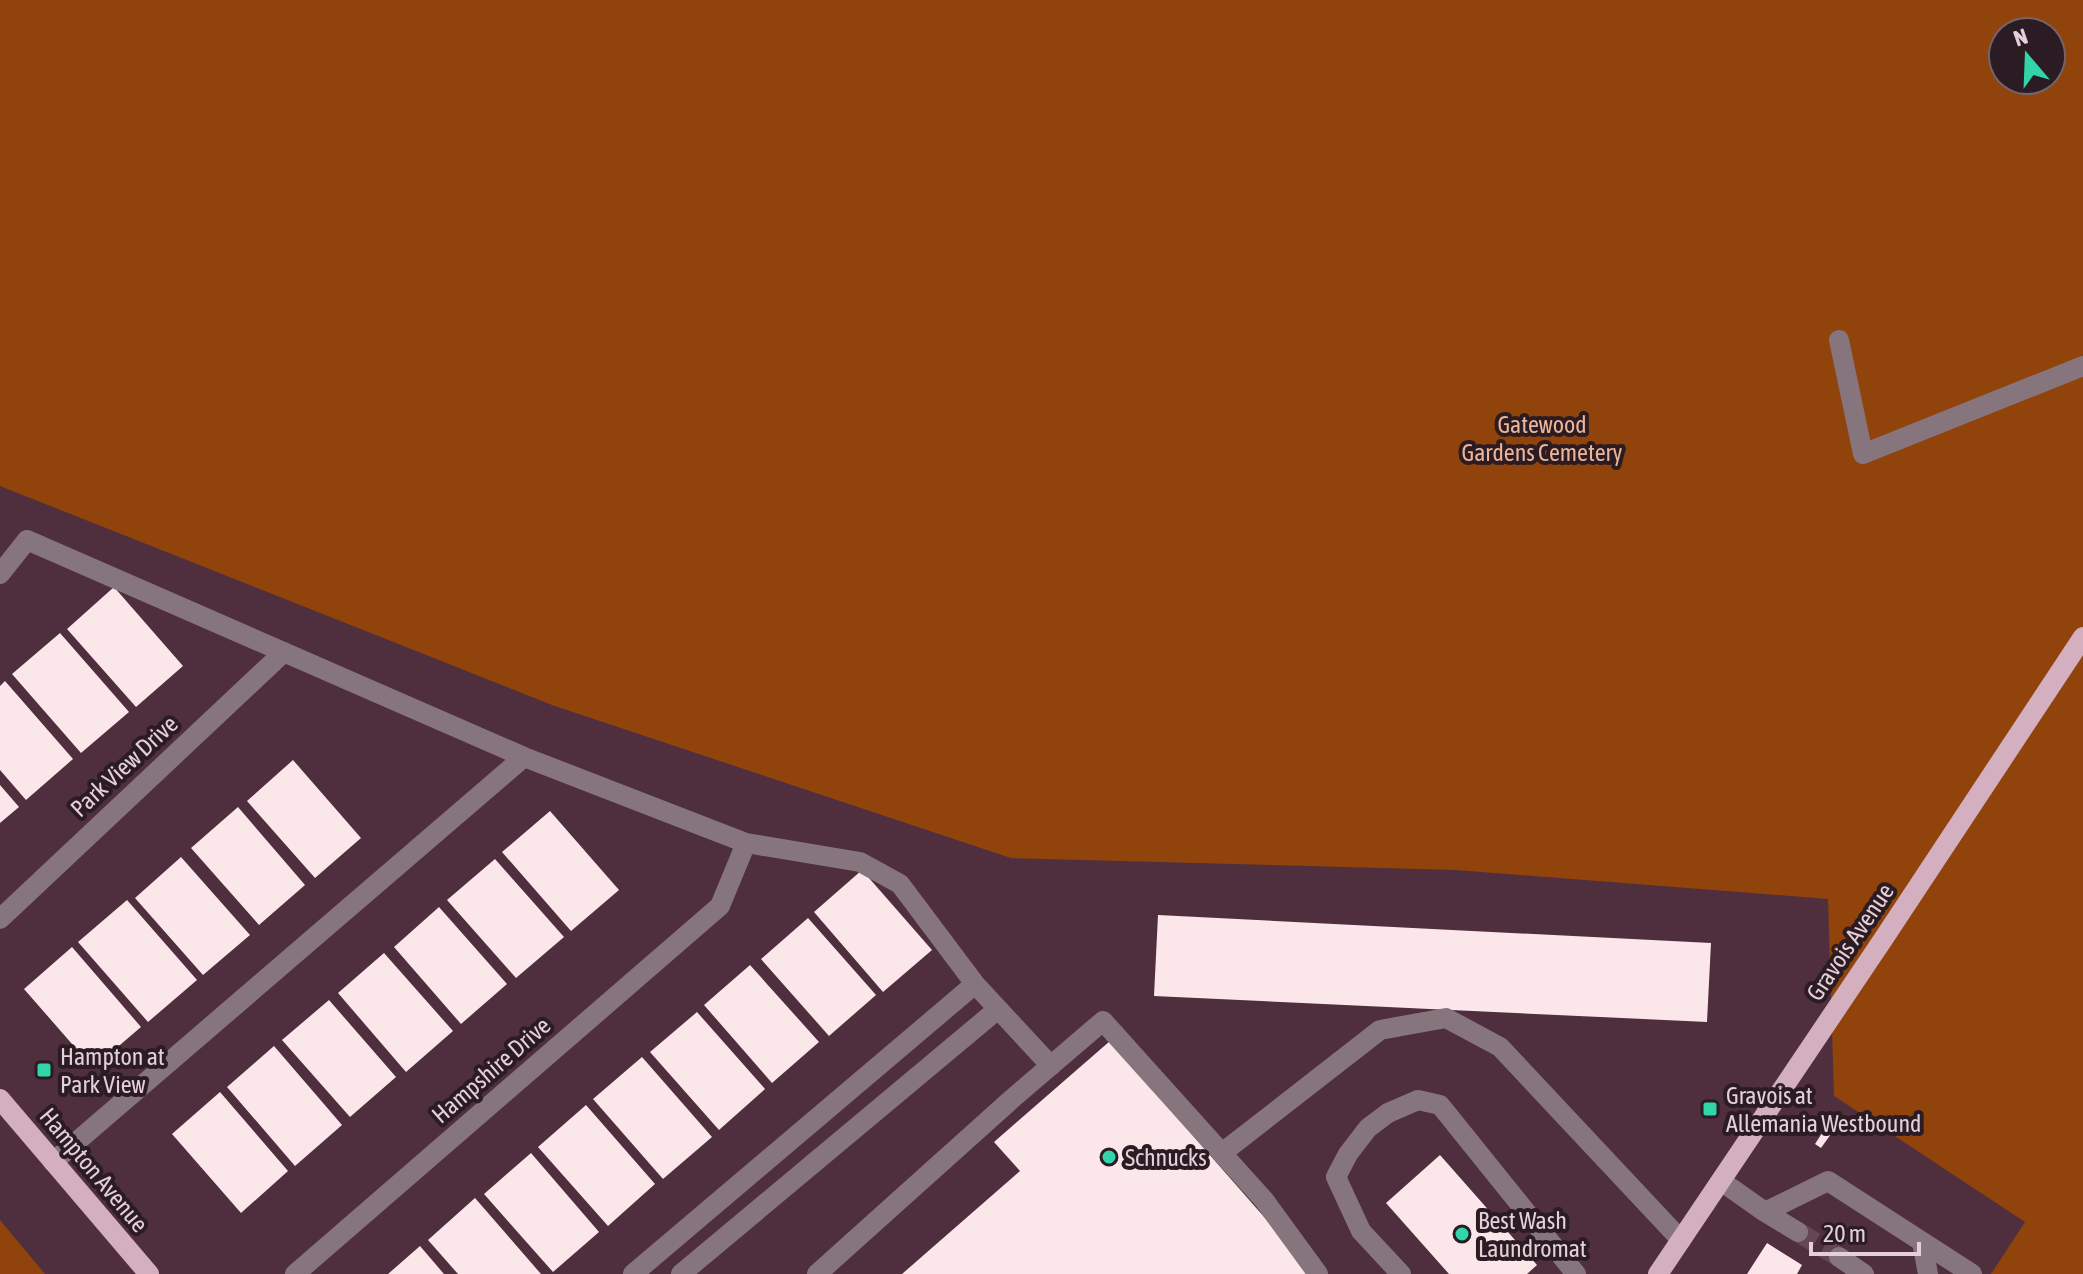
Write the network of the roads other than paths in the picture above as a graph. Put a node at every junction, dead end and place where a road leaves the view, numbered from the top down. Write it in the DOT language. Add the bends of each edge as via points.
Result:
graph roads {
  1 [pos="1839,340"];
  2 [pos="2083,366"];
  3 [pos="0,574"];
  4 [pos="2083,637"];
  5 [pos="284,652"];
  6 [pos="524,757"];
  7 [pos="746,843"];
  8 [pos="0,919"];
  9 [pos="975,984"];
  10 [pos="998,1009"];
  11 [pos="1051,1066"];
  12 [pos="0,1099"];
  13 [pos="1222,1153"];
  14 [pos="53,1162"];
  15 [pos="1721,1181"];
  16 [pos="1765,1212"];
  17 [pos="1798,1232"];
  18 [pos="1681,1240"];
  19 [pos="1922,1242"];
  20 [pos="1839,1257"];
  21 [pos="149,1274"];
  22 [pos="295,1274"];
  23 [pos="633,1274"];
  24 [pos="681,1274"];
  25 [pos="817,1274"];
  26 [pos="1318,1274"];
  27 [pos="1401,1274"];
  28 [pos="1576,1274"];
  29 [pos="1658,1274"];
  30 [pos="1864,1274"];
  31 [pos="1928,1274"];
  32 [pos="1972,1274"];
  1 -- 2 [label="street" via="1863,454"];
  3 -- 5 [label="street" via="27,540"];
  4 -- 15 [label="main road, Gravois Avenue"];
  5 -- 6 [label="street"];
  5 -- 8 [label="street, Park View Drive"];
  6 -- 7 [label="street"];
  6 -- 14 [label="street"];
  7 -- 9 [label="street" via="860,862 900,884"];
  7 -- 22 [label="street, Hampshire Drive" via="720,906"];
  9 -- 10 [label="street"];
  9 -- 23 [label="street"];
  10 -- 11 [label="street"];
  10 -- 24 [label="street"];
  11 -- 13 [label="street" via="1103,1021"];
  11 -- 25 [label="street"];
  12 -- 14 [label="main road, Hampton Avenue"];
  13 -- 18 [label="street" via="1380,1030 1446,1018 1500,1047"];
  13 -- 26 [label="street"];
  14 -- 21 [label="main road, Hampton Avenue"];
  15 -- 16 [label="street"];
  15 -- 18 [label="main road, Gravois Avenue"];
  16 -- 17 [label="street"];
  16 -- 19 [label="street" via="1828,1181"];
  18 -- 29 [label="main road, Gravois Avenue"];
  19 -- 31 [label="street"];
  19 -- 32 [label="street"];
  20 -- 30 [label="street"];
  27 -- 28 [label="street" via="1361,1231 1336,1177 1368,1128 1418,1100 1440,1105"];
}
